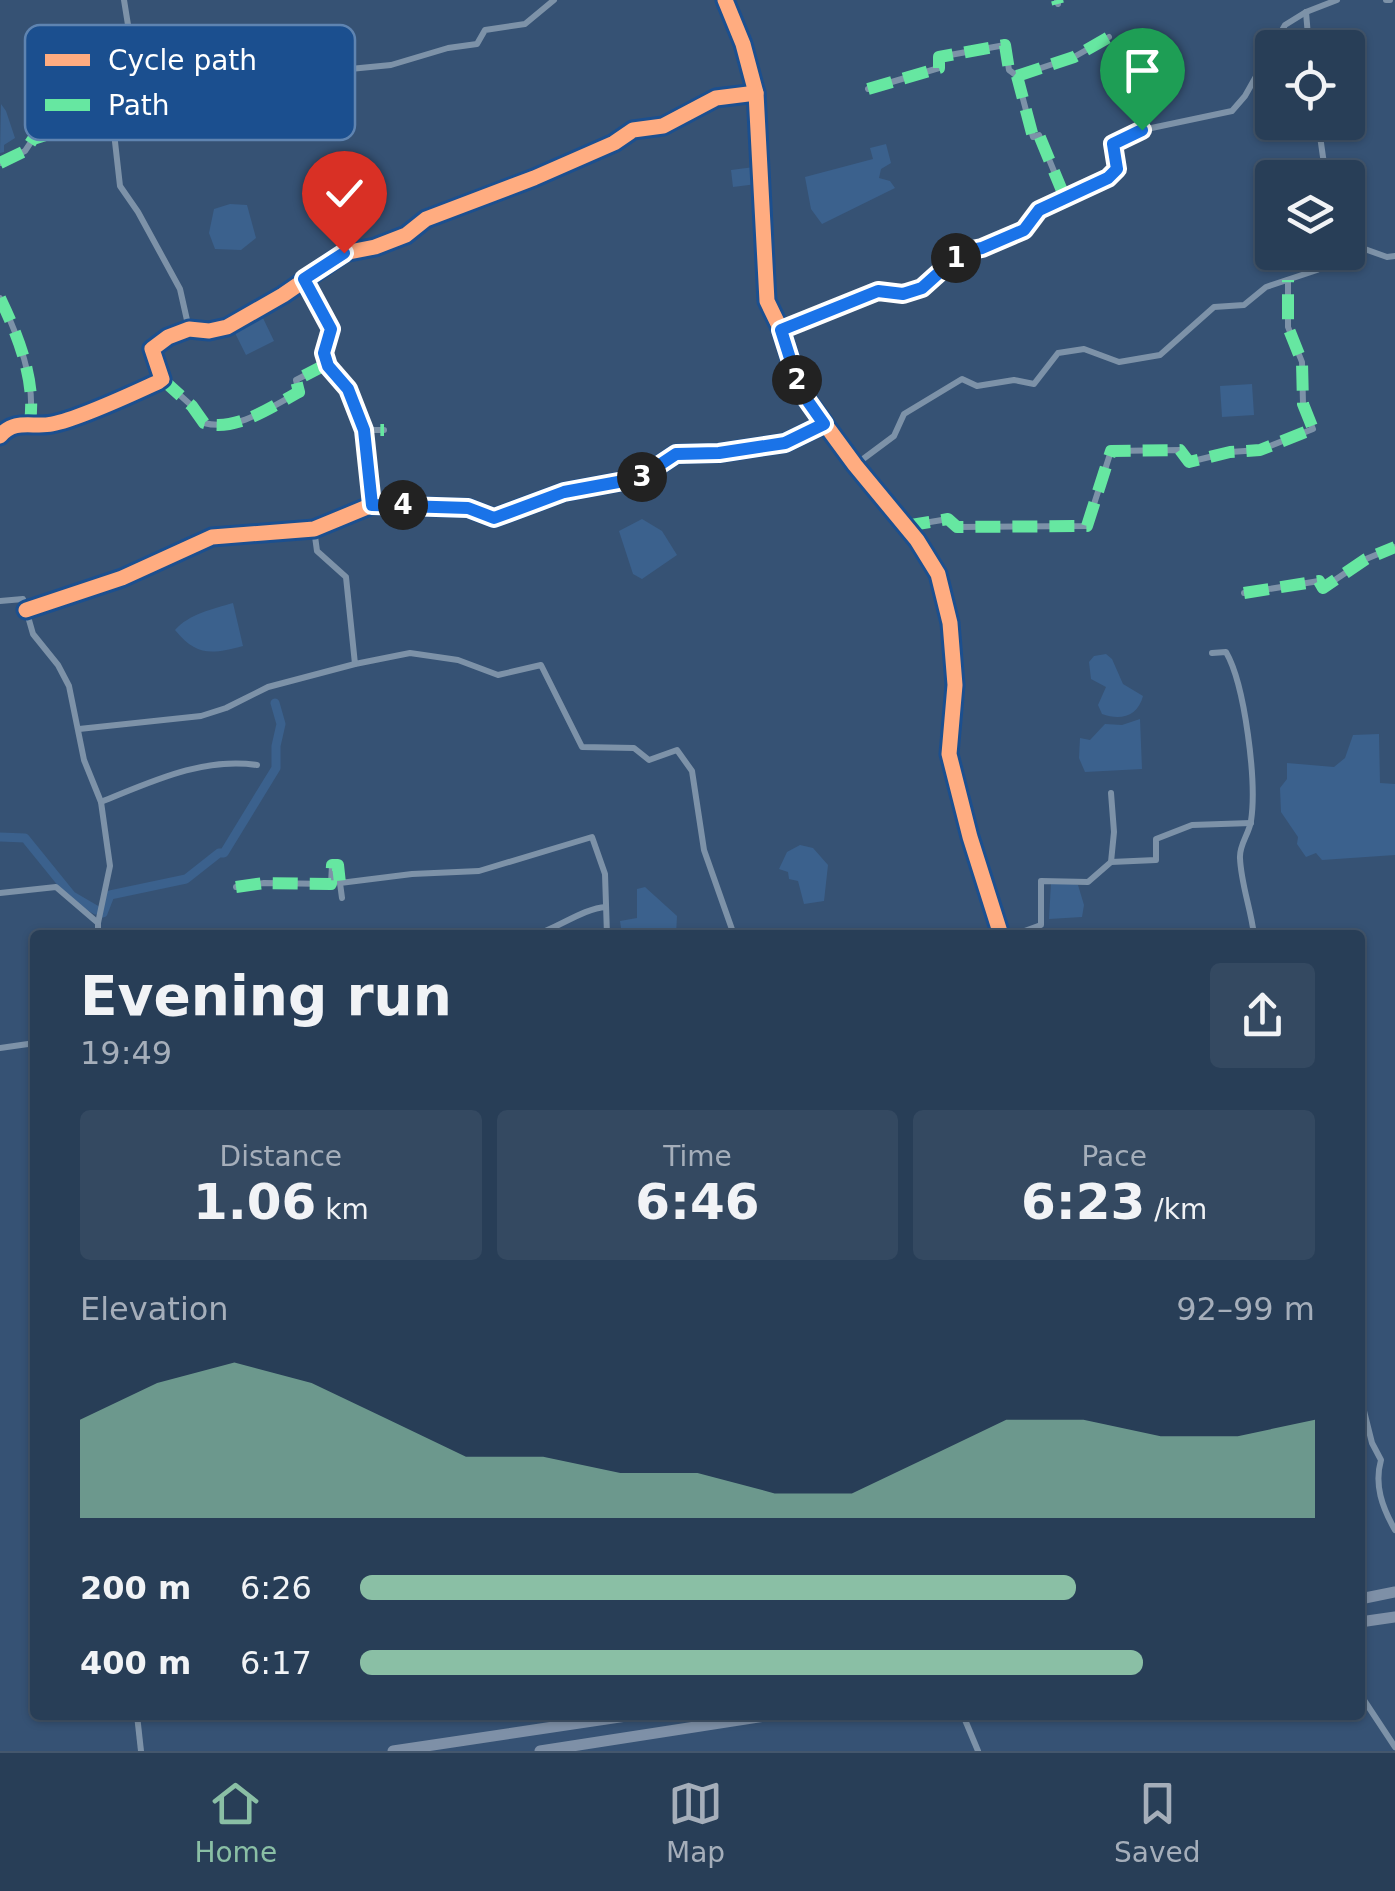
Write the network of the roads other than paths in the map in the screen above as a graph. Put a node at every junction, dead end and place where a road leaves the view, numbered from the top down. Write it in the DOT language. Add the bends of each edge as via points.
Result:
graph roads {
  1 [pos="124,0"];
  2 [pos="554,0"];
  3 [pos="724,0"];
  4 [pos="1337,0"];
  5 [pos="1306,12"];
  6 [pos="128,25"];
  7 [pos="1308,30"];
  8 [pos="1109,37"];
  9 [pos="355,68"];
  10 [pos="1017,76"];
  11 [pos="868,90"];
  12 [pos="756,93"];
  13 [pos="32,140"];
  14 [pos="114,140"];
  15 [pos="0,162"];
  16 [pos="1065,198"];
  17 [pos="1365,249"];
  18 [pos="1395,256"];
  19 [pos="1316,270"];
  20 [pos="304,279"];
  21 [pos="1288,280"];
  22 [pos="0,298"];
  23 [pos="189,330"];
  24 [pos="781,330"];
  25 [pos="327,364"];
  26 [pos="162,379"];
  27 [pos="30,422"];
  28 [pos="824,424"];
  29 [pos="364,430"];
  30 [pos="384,430"];
  31 [pos="0,436"];
  32 [pos="854,465"];
  33 [pos="372,505"];
  34 [pos="905,526"];
  35 [pos="314,529"];
  36 [pos="1395,548"];
  37 [pos="1244,593"];
  38 [pos="0,601"];
  39 [pos="26,610"];
  40 [pos="1212,652"];
  41 [pos="355,664"];
  42 [pos="79,729"];
  43 [pos="257,766"];
  44 [pos="1111,793"];
  45 [pos="101,802"];
  46 [pos="1251,822"];
  47 [pos="1111,862"];
  48 [pos="340,882"];
  49 [pos="236,887"];
  50 [pos="0,893"];
  51 [pos="342,898"];
  52 [pos="606,907"];
  53 [pos="98,923"];
  54 [pos="98,930"];
  55 [pos="548,930"];
  56 [pos="607,930"];
  57 [pos="732,930"];
  58 [pos="999,930"];
  59 [pos="1028,930"];
  60 [pos="1253,930"];
  61 [pos="30,1044"];
  62 [pos="0,1048"];
  63 [pos="1365,1416"];
  64 [pos="1395,1530"];
  65 [pos="1395,1592"];
  66 [pos="1365,1598"];
  67 [pos="1395,1616"];
  68 [pos="1365,1621"];
  69 [pos="1365,1702"];
  70 [pos="138,1720"];
  71 [pos="538,1720"];
  72 [pos="600,1720"];
  73 [pos="740,1720"];
  74 [pos="964,1720"];
  75 [pos="540,1729"];
  76 [pos="1395,1747"];
  77 [pos="141,1751"];
  78 [pos="393,1751"];
  79 [pos="540,1751"];
  80 [pos="978,1751"];
  1 -- 6 [label="street"];
  2 -- 9 [label="street" via="525,24 485,30 477,44"];
  3 -- 12 [label="street"];
  4 -- 5 [label="street"];
  5 -- 7 [label="street"];
  5 -- 16 [label="street" via="1285,25 1232,111 1142,130 1113,144 1117,169"];
  8 -- 10 [label="street" via="1074,58"];
  10 -- 11 [label="street" via="1009,70 1005,44 950,53 939,57 939,68"];
  10 -- 16 [label="street" via="1033,137 1039,135"];
  12 -- 20 [label="street" via="716,98 663,126 634,130 614,144 426,219 406,235 344,253"];
  12 -- 24 [label="street" via="768,302"];
  13 -- 15 [label="street"];
  14 -- 23 [label="street" via="120,186 180,289"];
  16 -- 24 [label="street" via="1039,210 1024,230 962,252 922,288 878,291"];
  17 -- 18 [label="street"];
  19 -- 21 [label="street"];
  20 -- 23 [label="street" via="227,327"];
  20 -- 25 [label="street" via="331,329"];
  21 -- 32 [label="street" via="1244,305 1214,307 1160,356 1120,362 1084,349 1058,354 1034,384 977,386 962,379 904,414 894,436"];
  21 -- 34 [label="street" via="1288,326 1302,362 1302,404 1314,429 1260,450 1189,462 1180,450 1111,452 1087,526 957,527 948,519"];
  22 -- 27 [label="street" via="22,352"];
  23 -- 26 [label="street" via="152,349"];
  24 -- 28 [label="street" via="800,390"];
  25 -- 26 [label="street" via="296,380 299,392 271,409 221,426 204,423"];
  25 -- 29 [label="street" via="348,389"];
  26 -- 27 [label="street" via="50,425"];
  27 -- 31 [label="street"];
  28 -- 32 [label="street"];
  28 -- 33 [label="street" via="785,443 676,454 640,478 564,492 494,518 468,508"];
  29 -- 30 [label="street"];
  29 -- 33 [label="street"];
  32 -- 34 [label="street"];
  33 -- 35 [label="street"];
  34 -- 58 [label="street" via="938,574 950,624 950,754"];
  35 -- 39 [label="street" via="212,537 122,578"];
  35 -- 41 [label="street" via="318,552 346,577"];
  36 -- 37 [label="street" via="1366,558 1324,588 1318,582"];
  38 -- 39 [label="street" via="23,599"];
  39 -- 42 [label="street" via="33,634 68,686"];
  40 -- 46 [label="street" via="1226,652 1236,668"];
  41 -- 42 [label="street" via="268,687 201,716"];
  41 -- 57 [label="street" via="410,653 498,675 542,665 582,748 634,748 649,760 677,750 692,772 704,850"];
  42 -- 45 [label="street"];
  43 -- 45 [label="street" via="218,764 175,773"];
  44 -- 47 [label="street"];
  45 -- 53 [label="street" via="110,866"];
  46 -- 47 [label="street" via="1192,825 1156,839 1156,860"];
  46 -- 60 [label="street" via="1240,852"];
  47 -- 59 [label="street" via="1088,882 1041,881 1040,926"];
  48 -- 49 [label="street" via="338,865 332,865 331,884"];
  48 -- 51 [label="street"];
  48 -- 52 [label="street" via="479,871 592,837 605,874"];
  50 -- 53 [label="street" via="56,887"];
  52 -- 55 [label="street"];
  52 -- 56 [label="street"];
  53 -- 54 [label="street"];
  61 -- 62 [label="street"];
  63 -- 64 [label="street" via="1382,1460 1376,1479"];
  65 -- 66 [label="highway"];
  67 -- 68 [label="highway"];
  69 -- 76 [label="street"];
  70 -- 77 [label="street"];
  71 -- 75 [label="street"];
  72 -- 75 [label="highway"];
  73 -- 79 [label="highway"];
  74 -- 80 [label="street"];
  75 -- 78 [label="highway"];
}
